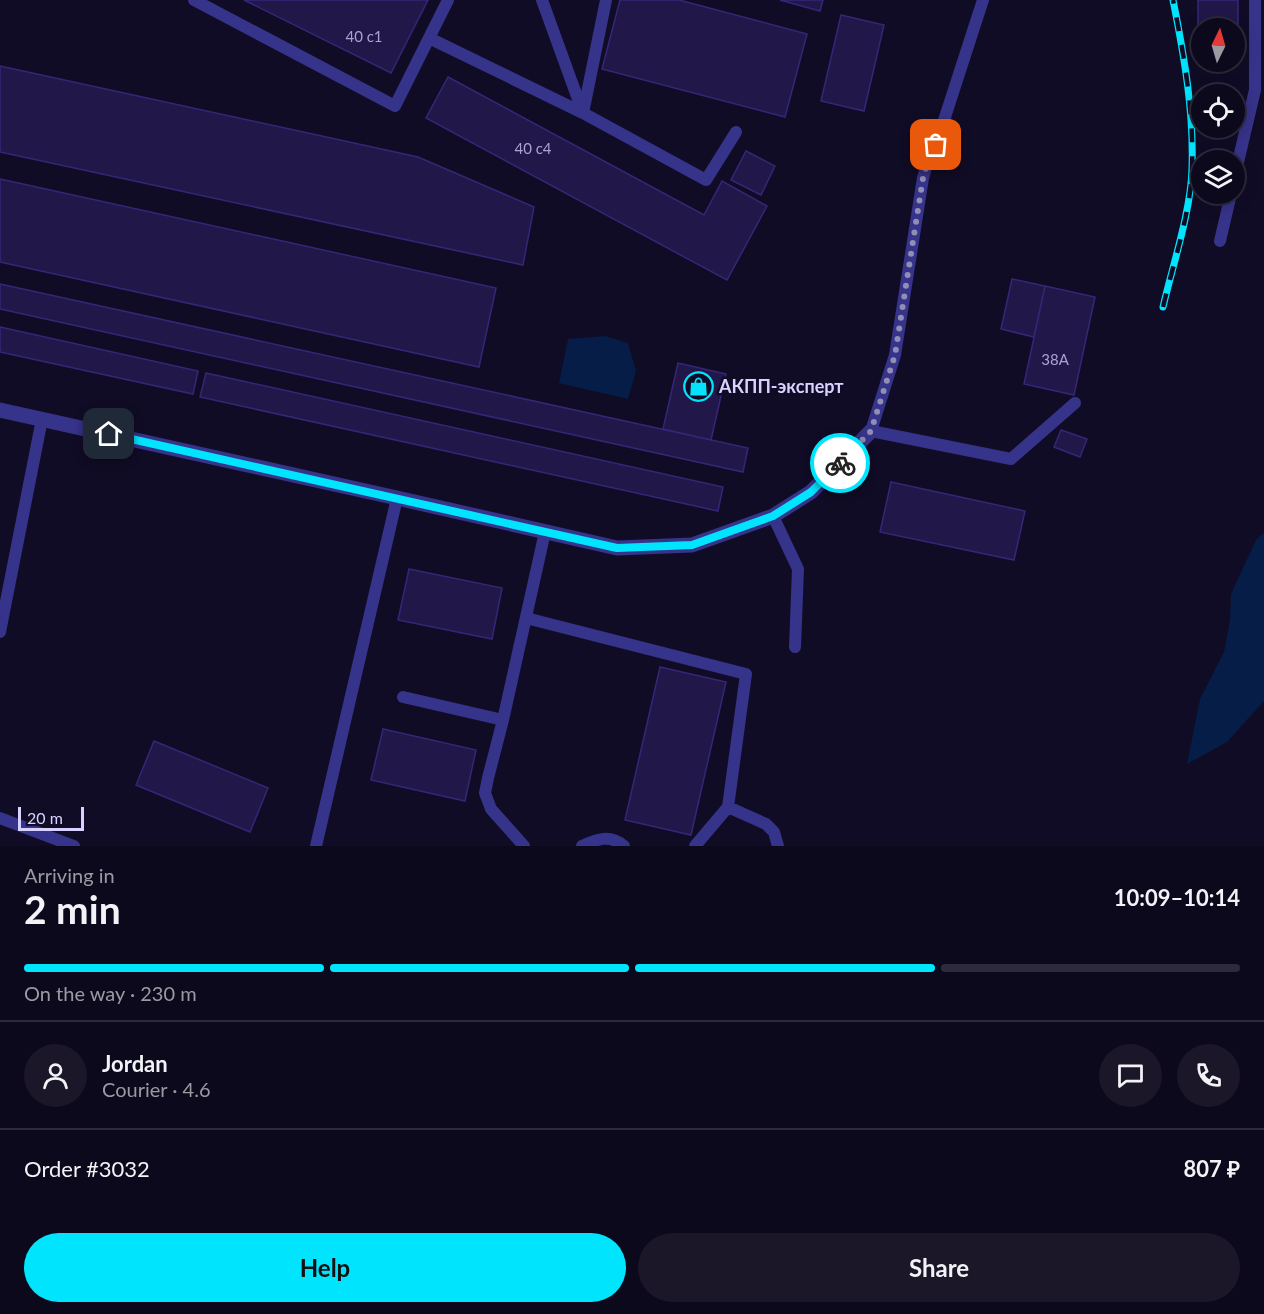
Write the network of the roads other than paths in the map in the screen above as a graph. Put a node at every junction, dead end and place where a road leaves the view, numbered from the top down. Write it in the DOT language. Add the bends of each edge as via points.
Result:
graph roads {
  1 [pos="194,0"];
  2 [pos="448,0"];
  3 [pos="542,0"];
  4 [pos="606,0"];
  5 [pos="983,0"];
  6 [pos="1255,0"];
  7 [pos="429,38"];
  8 [pos="583,113"];
  9 [pos="736,132"];
  10 [pos="1241,150"];
  11 [pos="1229,204"];
  12 [pos="1220,241"];
  13 [pos="1076,403"];
  14 [pos="0,410"];
  15 [pos="42,419"];
  16 [pos="871,431"];
  17 [pos="397,498"];
  18 [pos="773,516"];
  19 [pos="545,532"];
  20 [pos="526,618"];
  21 [pos="0,632"];
  22 [pos="795,647"];
  23 [pos="403,697"];
  24 [pos="504,720"];
  25 [pos="728,807"];
  26 [pos="0,818"];
  27 [pos="74,846"];
  28 [pos="316,846"];
  29 [pos="524,846"];
  30 [pos="582,846"];
  31 [pos="624,846"];
  32 [pos="695,846"];
  33 [pos="778,846"];
  1 -- 7 [label="lane" via="395,106"];
  2 -- 7 [label="lane"];
  3 -- 8 [label="lane"];
  4 -- 8 [label="lane"];
  5 -- 16 [label="lane" via="923,178 895,355"];
  6 -- 10 [label="lane" via="1255,90"];
  7 -- 8 [label="lane"];
  8 -- 9 [label="lane" via="706,180"];
  11 -- 12 [label="lane"];
  13 -- 16 [label="lane" via="1011,459"];
  14 -- 15 [label="street"];
  15 -- 17 [label="street"];
  15 -- 21 [label="lane"];
  16 -- 18 [label="street" via="811,492"];
  17 -- 19 [label="street"];
  17 -- 28 [label="lane"];
  18 -- 19 [label="street" via="692,545 617,548"];
  18 -- 22 [label="lane" via="798,569"];
  19 -- 20 [label="lane"];
  20 -- 24 [label="lane"];
  20 -- 25 [label="lane" via="746,674"];
  23 -- 24 [label="lane"];
  24 -- 29 [label="lane" via="485,793 491,809"];
  25 -- 32 [label="lane"];
  25 -- 33 [label="lane" via="766,824 774,832"];
  26 -- 27 [label="lane"];
  30 -- 31 [label="lane" via="606,838"];
}
